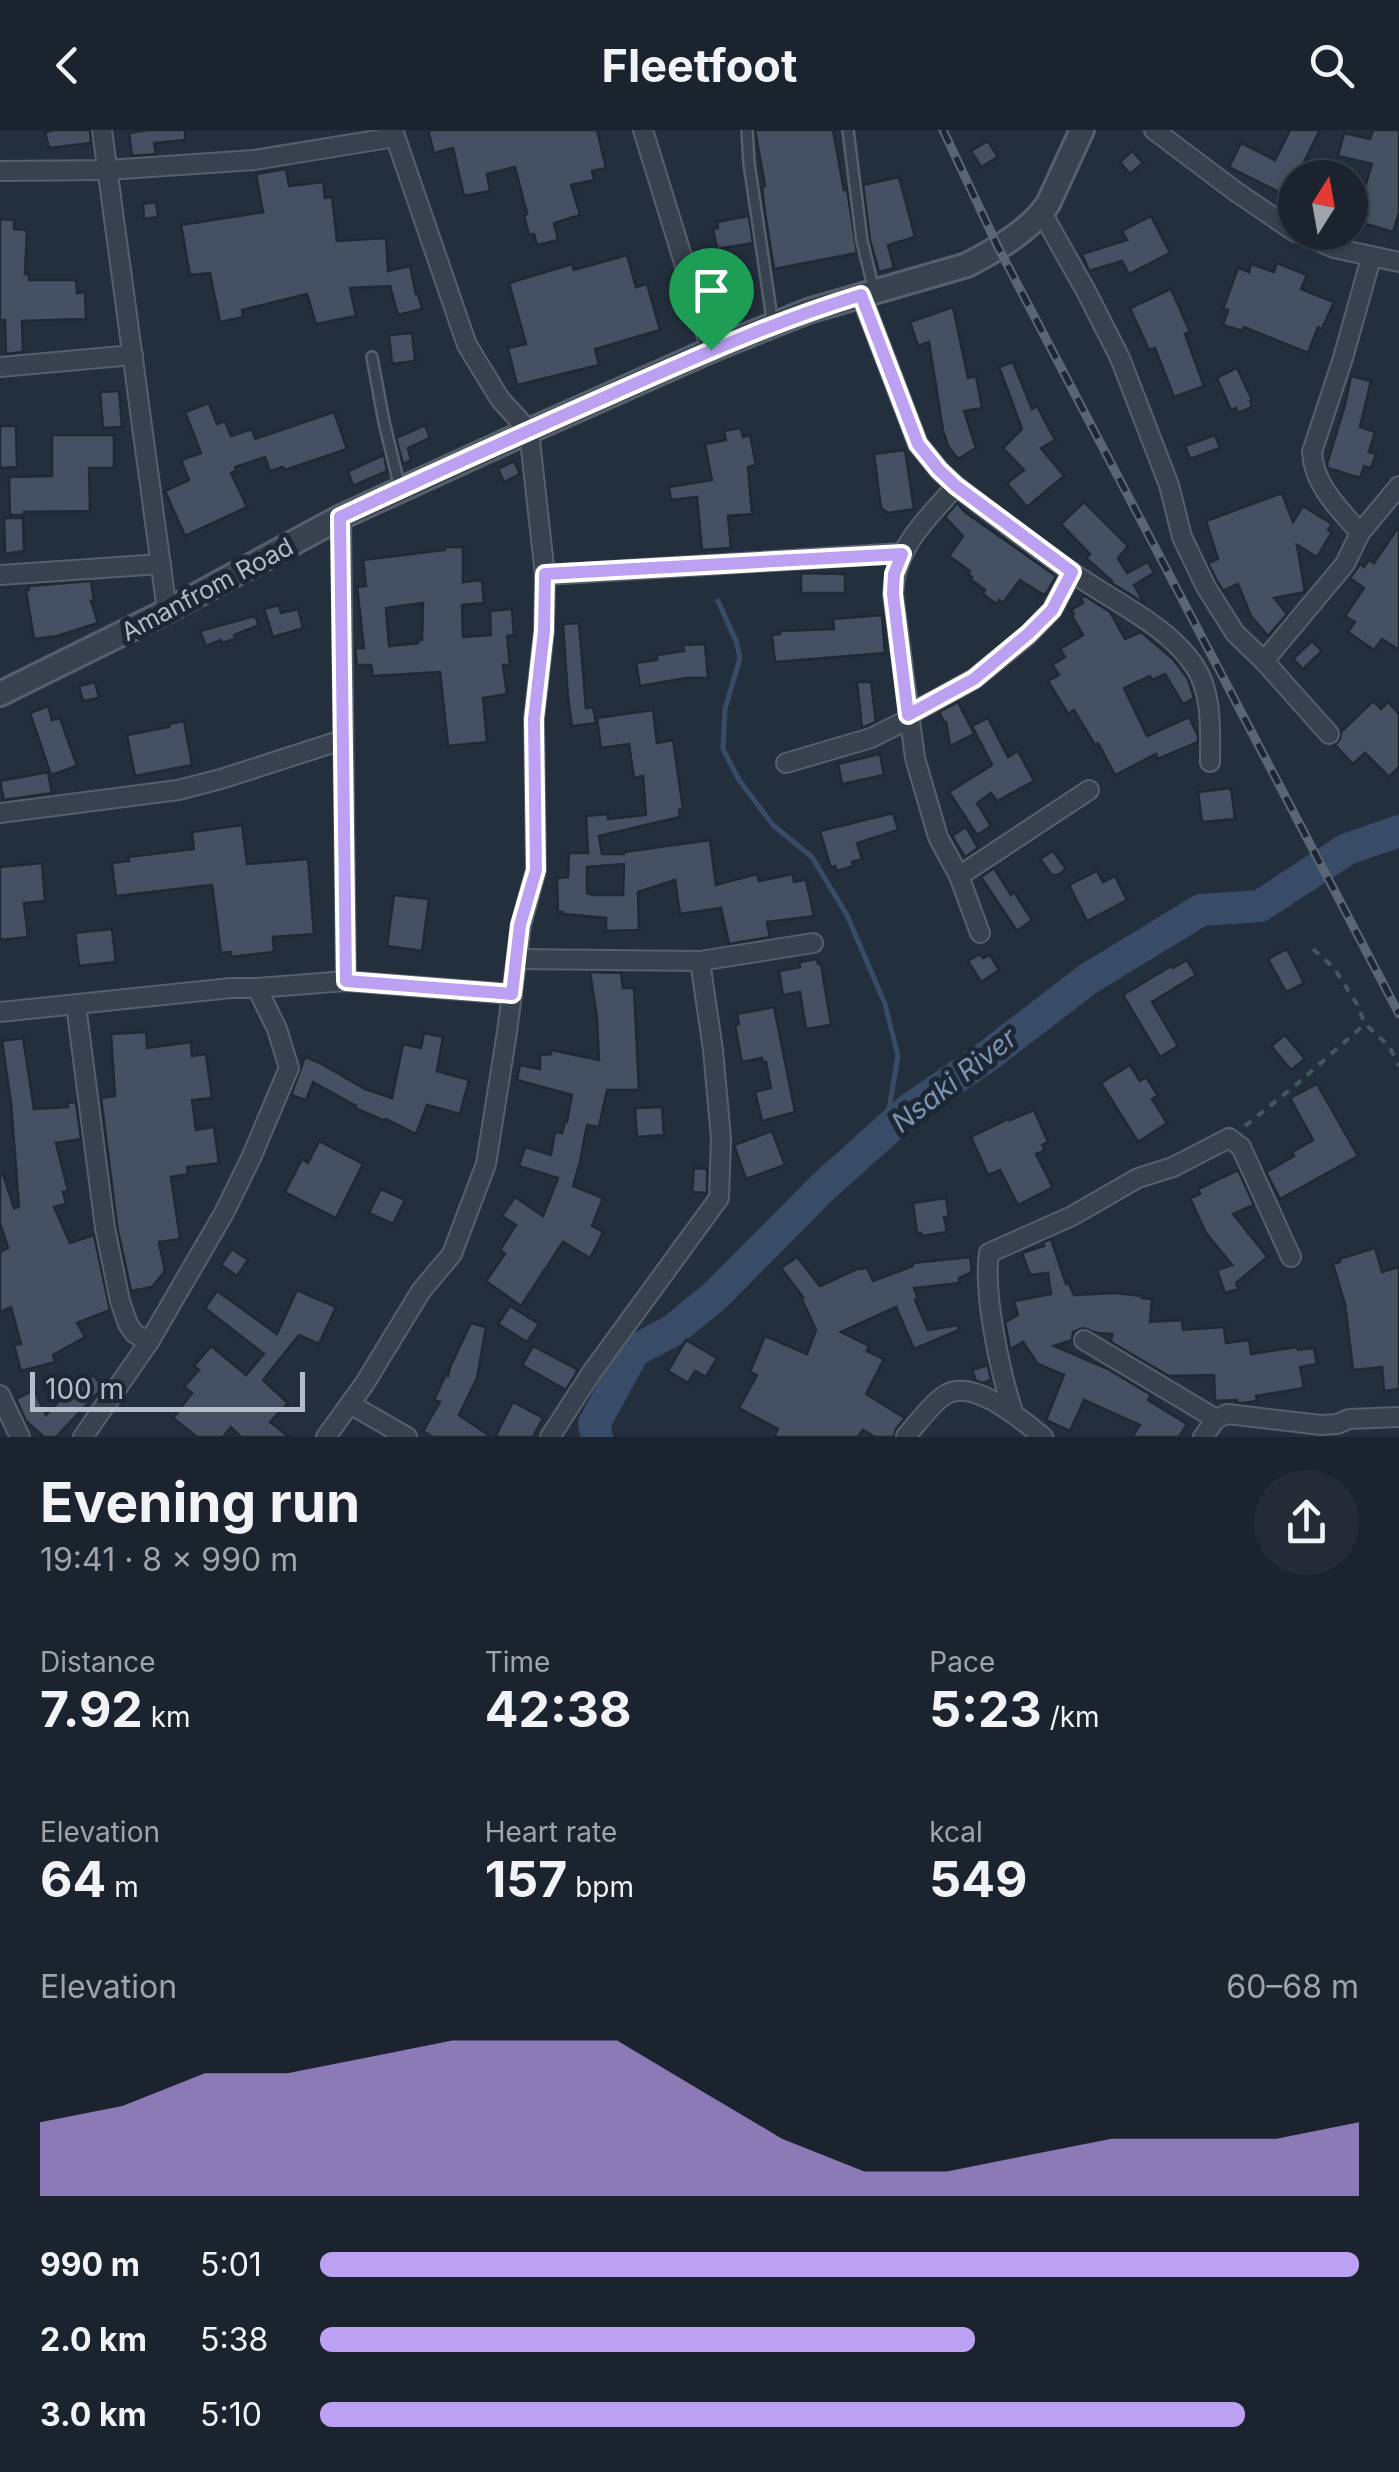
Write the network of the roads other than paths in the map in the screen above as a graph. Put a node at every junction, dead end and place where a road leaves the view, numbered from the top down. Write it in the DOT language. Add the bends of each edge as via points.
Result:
graph roads {
  1 [pos="102,130"];
  2 [pos="643,130"];
  3 [pos="746,130"];
  4 [pos="848,130"];
  5 [pos="1082,130"];
  6 [pos="1154,130"];
  7 [pos="394,133"];
  8 [pos="107,170"];
  9 [pos="0,171"];
  10 [pos="1042,213"];
  11 [pos="1278,220"];
  12 [pos="1341,250"];
  13 [pos="1371,258"];
  14 [pos="1399,262"];
  15 [pos="868,292"];
  16 [pos="774,325"];
  17 [pos="711,350"];
  18 [pos="133,355"];
  19 [pos="372,357"];
  20 [pos="0,366"];
  21 [pos="529,431"];
  22 [pos="956,486"];
  23 [pos="1399,486"];
  24 [pos="400,488"];
  25 [pos="340,517"];
  26 [pos="1360,533"];
  27 [pos="902,554"];
  28 [pos="161,564"];
  29 [pos="1072,572"];
  30 [pos="545,574"];
  31 [pos="0,575"];
  32 [pos="167,611"];
  33 [pos="1264,661"];
  34 [pos="0,694"];
  35 [pos="908,717"];
  36 [pos="1329,734"];
  37 [pos="342,740"];
  38 [pos="1210,762"];
  39 [pos="786,763"];
  40 [pos="1089,790"];
  41 [pos="0,813"];
  42 [pos="959,876"];
  43 [pos="980,933"];
  44 [pos="813,944"];
  45 [pos="517,959"];
  46 [pos="700,961"];
  47 [pos="346,981"];
  48 [pos="257,988"];
  49 [pos="512,994"];
  50 [pos="76,1004"];
  51 [pos="0,1012"];
  52 [pos="1291,1258"];
  53 [pos="1084,1340"];
  54 [pos="149,1342"];
  55 [pos="0,1395"];
  56 [pos="350,1404"];
  57 [pos="1013,1412"];
  58 [pos="1399,1417"];
  59 [pos="1216,1419"];
  60 [pos="1349,1428"];
  61 [pos="906,1436"];
  62 [pos="20,1437"];
  63 [pos="83,1437"];
  64 [pos="326,1437"];
  65 [pos="406,1437"];
  66 [pos="550,1437"];
  67 [pos="1043,1437"];
  68 [pos="1203,1437"];
  1 -- 8 [label="street"];
  2 -- 17 [label="street"];
  3 -- 16 [label="lane"];
  4 -- 15 [label="lane"];
  5 -- 10 [label="street, Amanfrom Road"];
  6 -- 11 [label="street"];
  7 -- 8 [label="street" via="254,160"];
  7 -- 21 [label="street" via="467,344 500,399"];
  8 -- 9 [label="street"];
  8 -- 18 [label="street"];
  10 -- 15 [label="street, Amanfrom Road" via="967,265"];
  10 -- 33 [label="street" via="1120,358 1206,587 1235,633"];
  12 -- 13 [label="street"];
  13 -- 14 [label="street"];
  13 -- 26 [label="street" via="1312,452 1320,486"];
  15 -- 16 [label="street, Amanfrom Road"];
  15 -- 22 [label="street" via="918,444"];
  16 -- 17 [label="street, Amanfrom Road"];
  17 -- 21 [label="street, Amanfrom Road"];
  18 -- 20 [label="street"];
  18 -- 28 [label="street"];
  19 -- 24 [label="lane"];
  21 -- 24 [label="street, Amanfrom Road"];
  21 -- 30 [label="street"];
  22 -- 27 [label="street"];
  22 -- 29 [label="street"];
  23 -- 26 [label="street"];
  24 -- 25 [label="street, Amanfrom Road"];
  25 -- 32 [label="street, Amanfrom Road"];
  25 -- 37 [label="street"];
  26 -- 33 [label="street" via="1345,564"];
  27 -- 30 [label="street"];
  27 -- 35 [label="street" via="893,594"];
  28 -- 31 [label="street"];
  28 -- 32 [label="street"];
  29 -- 35 [label="street" via="1052,610 1028,634 974,679"];
  29 -- 38 [label="street" via="1152,625 1195,666 1210,716"];
  30 -- 45 [label="street" via="534,719 536,870"];
  32 -- 34 [label="street, Amanfrom Road"];
  33 -- 36 [label="street"];
  35 -- 39 [label="street" via="871,738"];
  35 -- 42 [label="street" via="938,837"];
  37 -- 41 [label="street" via="178,790"];
  37 -- 47 [label="street"];
  40 -- 42 [label="street"];
  42 -- 43 [label="street"];
  44 -- 46 [label="street"];
  45 -- 46 [label="street"];
  45 -- 49 [label="street"];
  46 -- 66 [label="street" via="722,1138 719,1198"];
  47 -- 48 [label="street"];
  47 -- 49 [label="street"];
  48 -- 50 [label="street"];
  48 -- 54 [label="street" via="289,1068 224,1213"];
  49 -- 56 [label="street" via="486,1164 452,1254"];
  50 -- 51 [label="street"];
  50 -- 54 [label="street" via="120,1301 134,1333"];
  52 -- 57 [label="street" via="1241,1147 1229,1138 989,1252 986,1273 1002,1380"];
  53 -- 59 [label="street"];
  54 -- 63 [label="street"];
  55 -- 62 [label="street"];
  56 -- 64 [label="street"];
  56 -- 65 [label="street"];
  57 -- 61 [label="street" via="958,1390 944,1395"];
  57 -- 67 [label="street"];
  58 -- 60 [label="street"];
  59 -- 60 [label="street" via="1227,1414"];
  59 -- 68 [label="street"];
}
